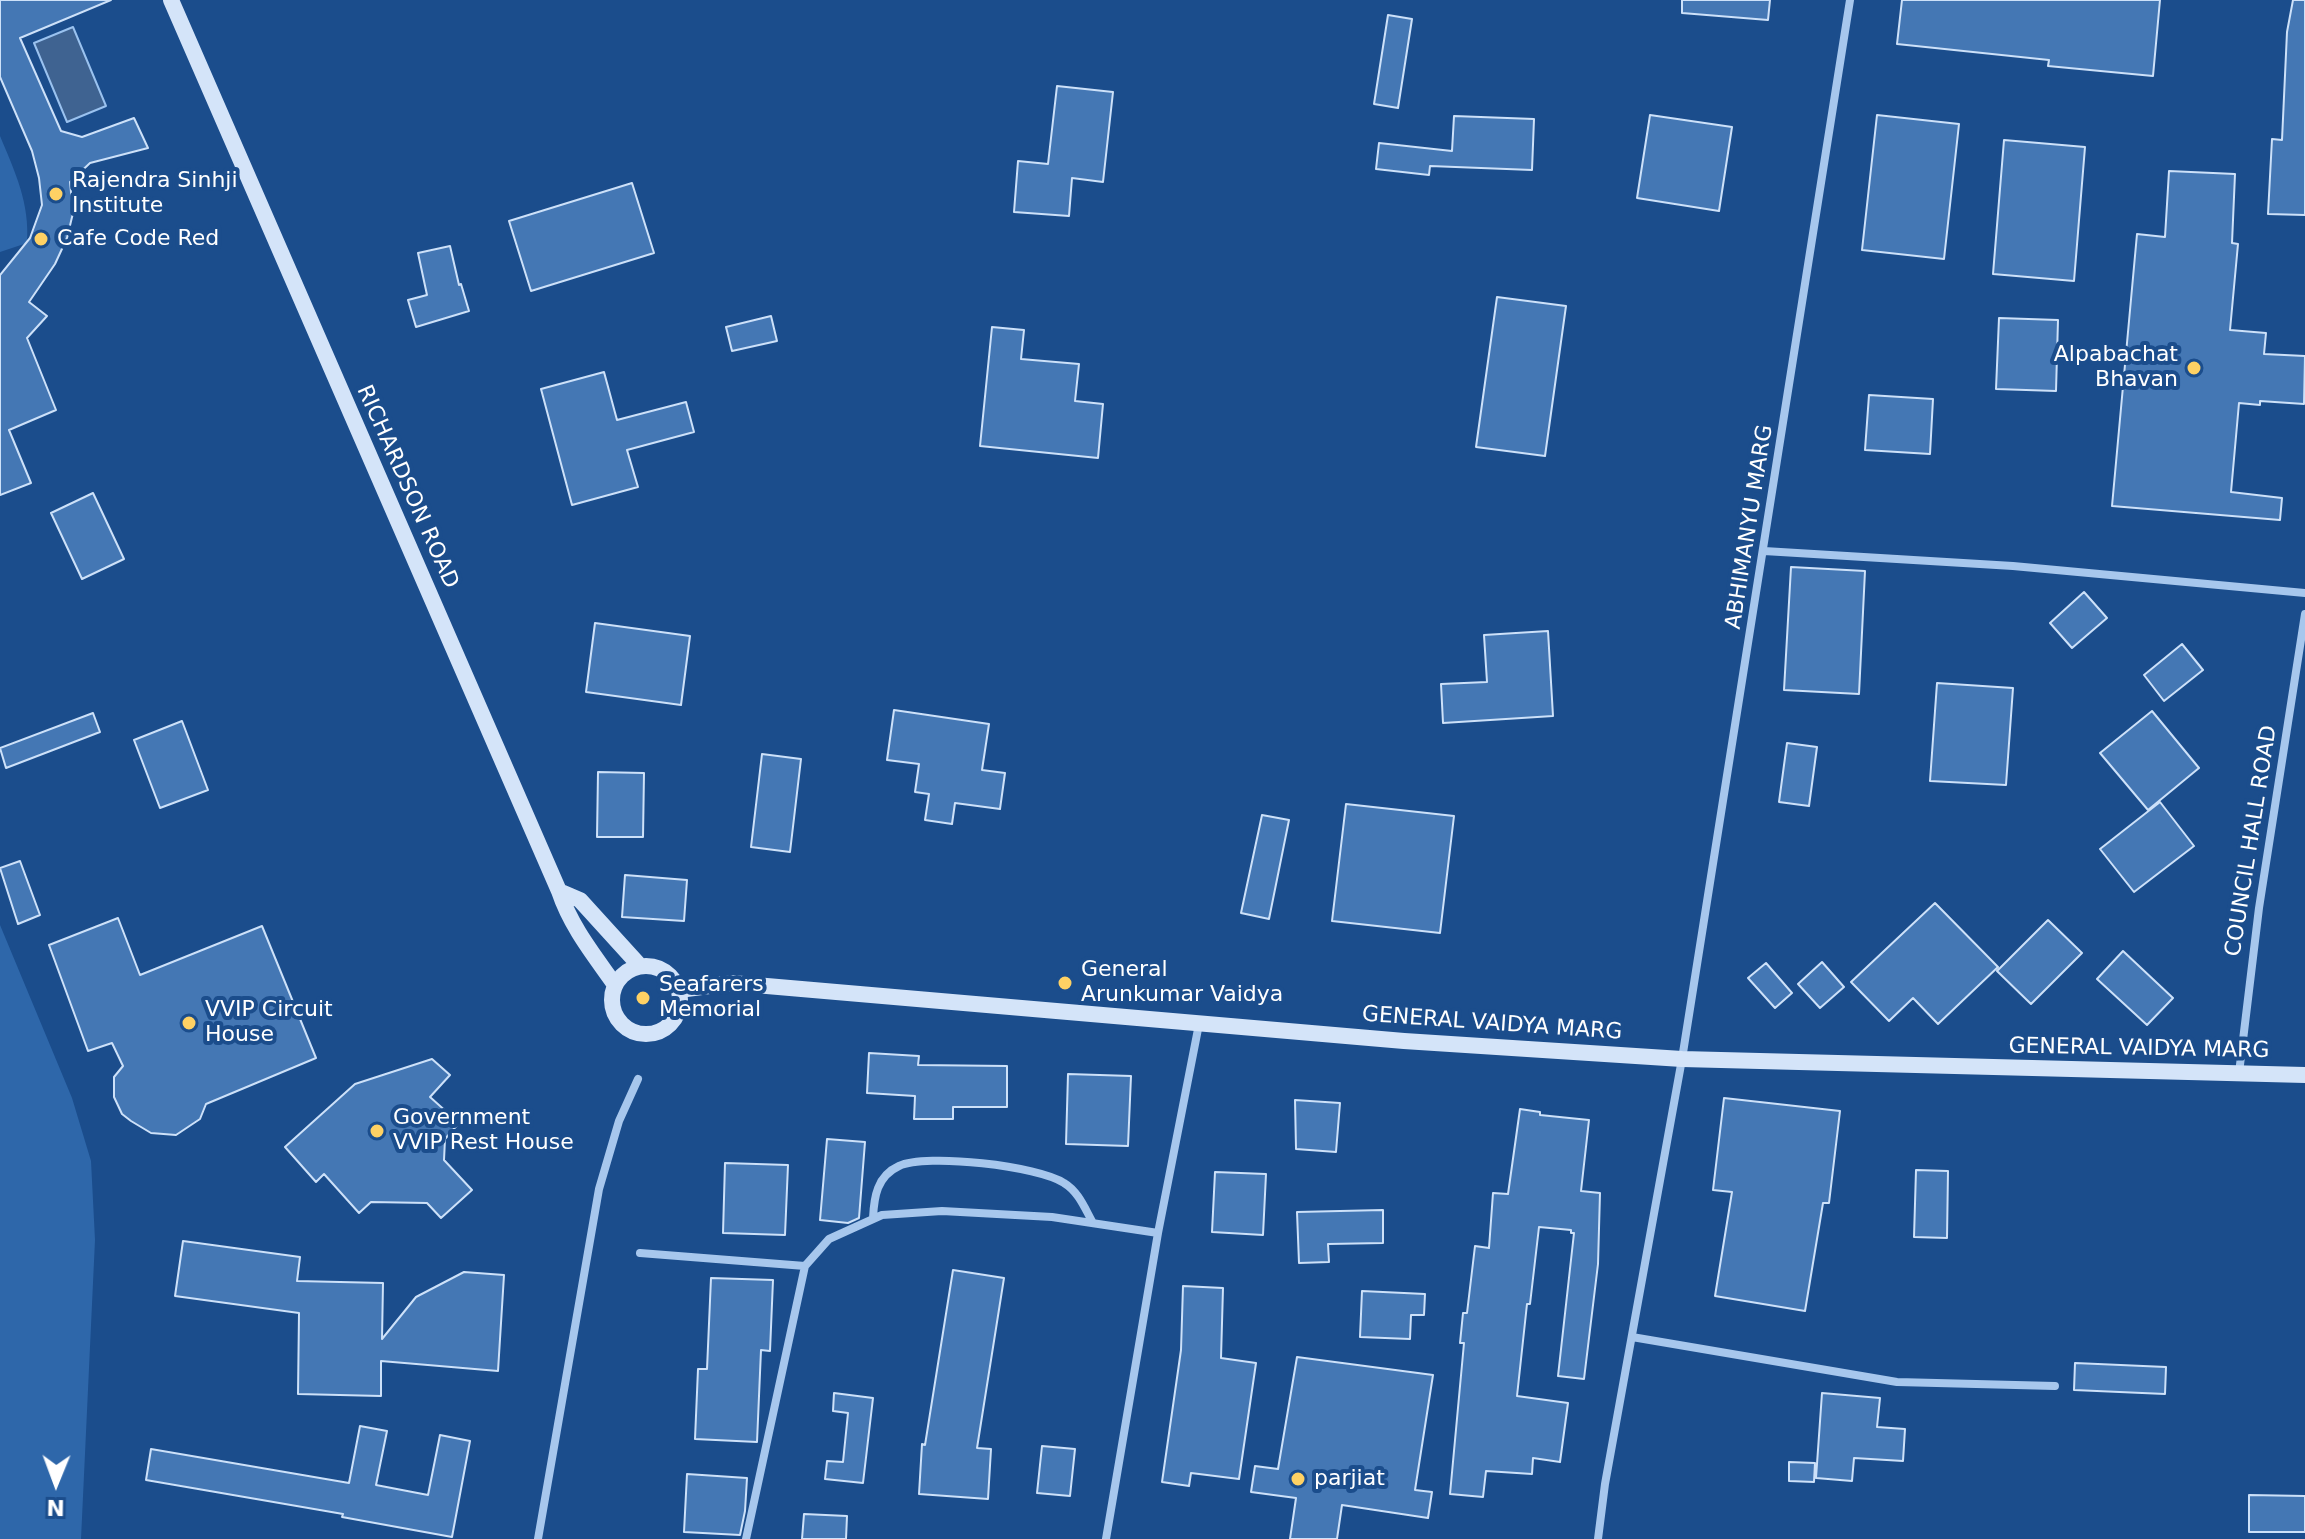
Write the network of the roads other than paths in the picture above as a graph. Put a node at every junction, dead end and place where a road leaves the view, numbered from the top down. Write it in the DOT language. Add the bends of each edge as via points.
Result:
graph roads {
  1 [pos="171,0"];
  2 [pos="1850,0"];
  3 [pos="1764,551"];
  4 [pos="2305,593"];
  5 [pos="2305,614"];
  6 [pos="559,891"];
  7 [pos="640,966"];
  8 [pos="615,985"];
  9 [pos="679,990"];
  10 [pos="1199,1024"];
  11 [pos="1682,1059"];
  12 [pos="2239,1074"];
  13 [pos="2305,1075"];
  14 [pos="638,1079"];
  15 [pos="873,1218"];
  16 [pos="1093,1223"];
  17 [pos="1158,1233"];
  18 [pos="640,1253"];
  19 [pos="805,1266"];
  20 [pos="1632,1337"];
  21 [pos="2055,1386"];
  22 [pos="538,1539"];
  23 [pos="746,1539"];
  24 [pos="1106,1539"];
  25 [pos="1598,1539"];
  1 -- 6 [label="street, RICHARDSON ROAD"];
  2 -- 3 [label="street, ABHIMANYU MARG"];
  3 -- 4 [label="street" via="2013,566"];
  3 -- 11 [label="street, ABHIMANYU MARG"];
  5 -- 12 [label="street, COUNCIL HALL ROAD"];
  6 -- 7 [label="street" via="580,900"];
  6 -- 8 [label="street, RICHARDSON ROAD" via="580,936"];
  7 -- 8 [label="street"];
  7 -- 9 [label="street" via="668,974"];
  8 -- 9 [label="street" via="611,1000 617,1019 641,1034 668,1026 679,1009"];
  9 -- 10 [label="street, GENERAL VAIDYA MARG" via="732,983"];
  10 -- 11 [label="street, GENERAL VAIDYA MARG"];
  10 -- 17 [label="street"];
  11 -- 12 [label="street, GENERAL VAIDYA MARG"];
  11 -- 20 [label="street, ABHIMANYU MARG"];
  12 -- 13 [label="street, GENERAL VAIDYA MARG"];
  14 -- 22 [label="street" via="599,1189"];
  15 -- 16 [label="street" via="942,1211"];
  15 -- 16 [label="street" via="878,1185 887,1174 900,1165 926,1161 1038,1171 1065,1183"];
  15 -- 19 [label="street" via="829,1239"];
  16 -- 17 [label="street"];
  17 -- 24 [label="street"];
  18 -- 19 [label="street"];
  19 -- 23 [label="street"];
  20 -- 21 [label="street" via="1897,1382"];
  20 -- 25 [label="street, ABHIMANYU MARG"];
}
